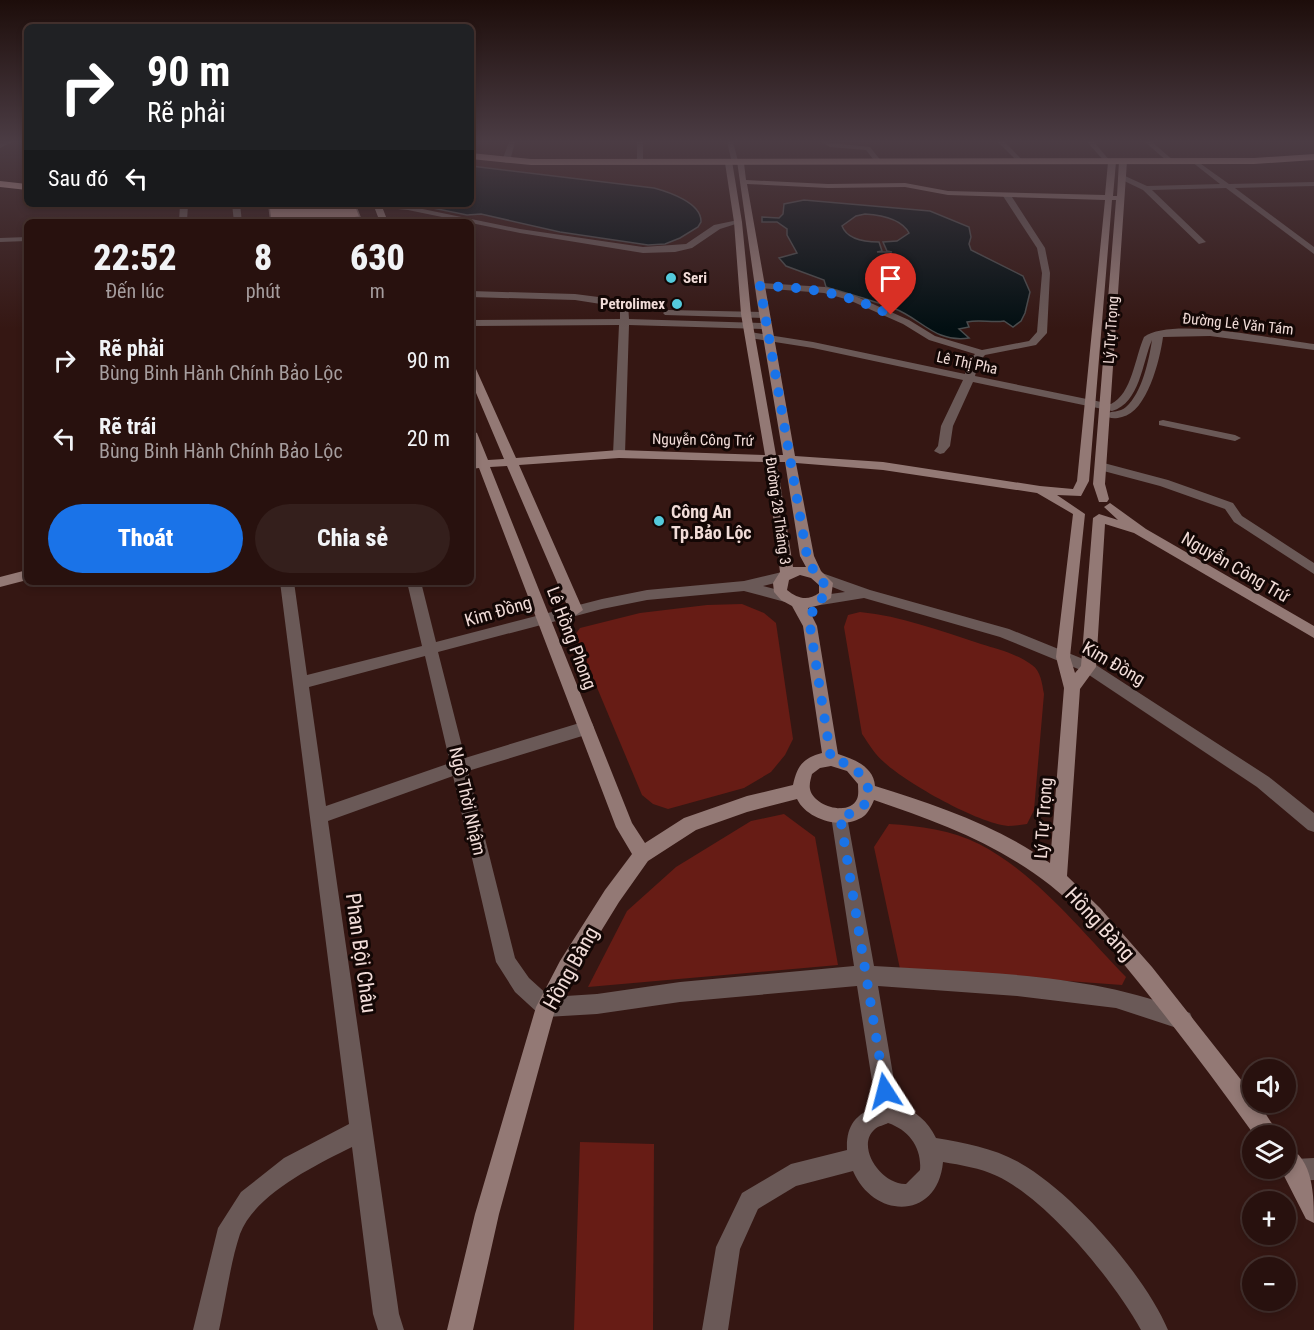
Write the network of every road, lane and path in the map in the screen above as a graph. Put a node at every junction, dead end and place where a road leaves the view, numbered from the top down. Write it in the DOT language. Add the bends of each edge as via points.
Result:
graph roads {
  1 [pos="737,204"];
  2 [pos="747,204"];
  3 [pos="1012,204"];
  4 [pos="1114,204"];
  5 [pos="1115,204"];
  6 [pos="1163,204"];
  7 [pos="1251,204"];
  8 [pos="400,207"];
  9 [pos="461,219"];
  10 [pos="474,222"];
  11 [pos="738,222"];
  12 [pos="24,239"];
  13 [pos="0,240"];
  14 [pos="1202,242"];
  15 [pos="1314,251"];
  16 [pos="742,265"];
  17 [pos="757,265"];
  18 [pos="760,286"];
  19 [pos="474,294"];
  20 [pos="606,300"];
  21 [pos="625,318"];
  22 [pos="606,322"];
  23 [pos="474,323"];
  24 [pos="749,329"];
  25 [pos="767,330"];
  26 [pos="1314,347"];
  27 [pos="982,353"];
  28 [pos="474,376"];
  29 [pos="968,382"];
  30 [pos="1090,408"];
  31 [pos="1106,412"];
  32 [pos="1163,423"];
  33 [pos="1235,438"];
  34 [pos="474,448"];
  35 [pos="940,452"];
  36 [pos="619,454"];
  37 [pos="771,458"];
  38 [pos="790,459"];
  39 [pos="512,462"];
  40 [pos="477,464"];
  41 [pos="1100,466"];
  42 [pos="1040,490"];
  43 [pos="1077,493"];
  44 [pos="1106,503"];
  45 [pos="1076,512"];
  46 [pos="1099,518"];
  47 [pos="1141,532"];
  48 [pos="1314,568"];
  49 [pos="24,575"];
  50 [pos="784,575"];
  51 [pos="819,576"];
  52 [pos="0,582"];
  53 [pos="287,585"];
  54 [pos="415,585"];
  55 [pos="744,586"];
  56 [pos="866,594"];
  57 [pos="792,600"];
  58 [pos="817,601"];
  59 [pos="576,610"];
  60 [pos="544,618"];
  61 [pos="810,626"];
  62 [pos="1314,633"];
  63 [pos="432,649"];
  64 [pos="1063,657"];
  65 [pos="1088,667"];
  66 [pos="301,684"];
  67 [pos="1072,688"];
  68 [pos="586,728"];
  69 [pos="831,759"];
  70 [pos="459,766"];
  71 [pos="802,790"];
  72 [pos="868,791"];
  73 [pos="319,816"];
  74 [pos="840,816"];
  75 [pos="1314,824"];
  76 [pos="642,855"];
  77 [pos="1058,879"];
  78 [pos="866,975"];
  79 [pos="546,1007"];
  80 [pos="1184,1021"];
  81 [pos="888,1112"];
  82 [pos="1261,1125"];
  83 [pos="361,1130"];
  84 [pos="928,1148"];
  85 [pos="859,1158"];
  86 [pos="1298,1165"];
  87 [pos="1314,1211"];
  88 [pos="206,1330"];
  89 [pos="391,1330"];
  90 [pos="460,1330"];
  91 [pos="716,1330"];
  92 [pos="1155,1330"];
  1 -- 11 [label="street, Đường 28 Tháng 3"];
  2 -- 17 [label="street, Đường 28 Tháng 3"];
  3 -- 27 [label="street" via="1041,248 1046,273 1042,333 1032,343"];
  4 -- 30 [label="street, Lý Tự Trọng"];
  5 -- 31 [label="street, Lý Tự Trọng"];
  6 -- 14 [label="street"];
  7 -- 15 [label="street"];
  8 -- 9 [label="street"];
  10 -- 11 [label="street" via="643,250 689,246 717,227"];
  11 -- 16 [label="street, Đường 28 Tháng 3"];
  12 -- 13 [label="street"];
  16 -- 17 [label="street"];
  16 -- 24 [label="street, Đường 28 Tháng 3"];
  17 -- 18 [label="street, Đường 28 Tháng 3"];
  18 -- 25 [label="street, Đường 28 Tháng 3"];
  18 -- 27 [label="street, Lê Thị Pha" via="825,290 852,298 932,338"];
  19 -- 20 [label="street"];
  20 -- 21 [label="street" via="626,306"];
  20 -- 22 [label="street"];
  21 -- 22 [label="street"];
  21 -- 24 [label="street"];
  21 -- 36 [label="street"];
  22 -- 23 [label="street"];
  24 -- 25 [label="street"];
  24 -- 25 [label="street"];
  24 -- 37 [label="street, Đường 28 Tháng 3"];
  25 -- 29 [label="street"];
  25 -- 38 [label="street, Đường 28 Tháng 3"];
  26 -- 31 [label="street, Đường Lê Văn Tám" via="1192,332 1158,334 1150,367 1132,409 1122,415"];
  27 -- 29 [label="street" via="973,362"];
  28 -- 39 [label="street, Lê Hồng Phong"];
  29 -- 30 [label="street"];
  29 -- 35 [label="street" via="947,426"];
  30 -- 31 [label="street"];
  30 -- 43 [label="street, Lý Tự Trọng" via="1083,481"];
  31 -- 41 [label="street, Lý Tự Trọng"];
  32 -- 33 [label="street"];
  34 -- 40 [label="street, Lê Hồng Phong"];
  36 -- 37 [label="street, Nguyễn Công Trứ"];
  36 -- 39 [label="street, Nguyễn Công Trứ"];
  37 -- 38 [label="street, Nguyễn Công Trứ"];
  37 -- 50 [label="street, Đường 28 Tháng 3"];
  38 -- 42 [label="street, Nguyễn Công Trứ" via="900,468"];
  38 -- 51 [label="street, Đường 28 Tháng 3" via="807,556"];
  39 -- 40 [label="street, Nguyễn Công Trứ"];
  39 -- 59 [label="street, Lê Hồng Phong"];
  40 -- 60 [label="street, Lê Hồng Phong"];
  41 -- 44 [label="street, Lý Tự Trọng" via="1099,484"];
  41 -- 48 [label="street" via="1229,506 1238,519"];
  42 -- 43 [label="street, Nguyễn Công Trứ"];
  42 -- 45 [label="street, Nguyễn Công Trứ"];
  43 -- 44 [label="street, Nguyễn Công Trứ" via="1090,493"];
  43 -- 45 [label="street, Lý Tự Trọng" via="1068,501"];
  44 -- 46 [label="street" via="1109,514"];
  44 -- 47 [label="street, Nguyễn Công Trứ"];
  45 -- 46 [label="street, Nguyễn Công Trứ"];
  45 -- 64 [label="street, Lý Tự Trọng"];
  46 -- 47 [label="street, Nguyễn Công Trứ"];
  46 -- 65 [label="street"];
  47 -- 62 [label="street, Nguyễn Công Trứ"];
  49 -- 52 [label="street"];
  50 -- 51 [label="street" via="800,570"];
  50 -- 55 [label="street, Kim Đồng"];
  50 -- 57 [label="street" via="779,587"];
  51 -- 56 [label="street, Kim Đồng"];
  51 -- 58 [label="street" via="827,590"];
  53 -- 66 [label="street, Phan Bội Châu"];
  54 -- 63 [label="street, Ngô Thời Nhậm"];
  55 -- 57 [label="street, Kim Đồng"];
  55 -- 59 [label="street, Kim Đồng" via="647,595"];
  56 -- 58 [label="street, Kim Đồng"];
  56 -- 64 [label="street, Kim Đồng" via="1004,633"];
  57 -- 58 [label="street"];
  57 -- 61 [label="street"];
  58 -- 61 [label="street"];
  59 -- 60 [label="street, Kim Đồng"];
  60 -- 63 [label="street, Kim Đồng"];
  60 -- 68 [label="street, Lê Hồng Phong"];
  61 -- 69 [label="street"];
  63 -- 66 [label="street, Kim Đồng"];
  63 -- 70 [label="street, Ngô Thời Nhậm"];
  64 -- 65 [label="street, Kim Đồng"];
  64 -- 67 [label="street, Lý Tự Trọng"];
  65 -- 67 [label="street"];
  65 -- 75 [label="street, Kim Đồng" via="1263,783"];
  66 -- 73 [label="street, Phan Bội Châu"];
  67 -- 77 [label="street, Lý Tự Trọng"];
  68 -- 70 [label="street"];
  68 -- 76 [label="street, Lê Hồng Phong" via="625,827"];
  69 -- 71 [label="street" via="812,763 802,777"];
  69 -- 72 [label="street" via="853,766 861,773"];
  70 -- 73 [label="street"];
  70 -- 79 [label="street, Ngô Thời Nhậm" via="506,962 522,985"];
  71 -- 74 [label="street" via="818,810"];
  71 -- 76 [label="street, Hồng Bàng" via="690,824"];
  72 -- 74 [label="street" via="860,810"];
  72 -- 77 [label="street, Hồng Bàng" via="941,816 1006,846"];
  73 -- 83 [label="street, Phan Bội Châu"];
  74 -- 78 [label="street"];
  76 -- 79 [label="street, Hồng Bàng" via="612,896"];
  77 -- 80 [label="street, Hồng Bàng" via="1092,912"];
  78 -- 79 [label="street"];
  78 -- 80 [label="street" via="1116,998"];
  78 -- 81 [label="street"];
  79 -- 90 [label="street, Hồng Bàng"];
  80 -- 82 [label="street, Hồng Bàng"];
  81 -- 84 [label="street" via="911,1121"];
  81 -- 85 [label="street" via="877,1114 860,1130"];
  83 -- 88 [label="street" via="292,1166 249,1200 230,1228"];
  83 -- 89 [label="street, Phan Bội Châu"];
  84 -- 85 [label="street" via="931,1169 927,1181 909,1195 884,1192 872,1183"];
  84 -- 92 [label="street" via="972,1156 1013,1171 1060,1208 1110,1265"];
  85 -- 91 [label="street" via="791,1176 750,1201 728,1247"];
  86 -- 87 [label="street"];
}
